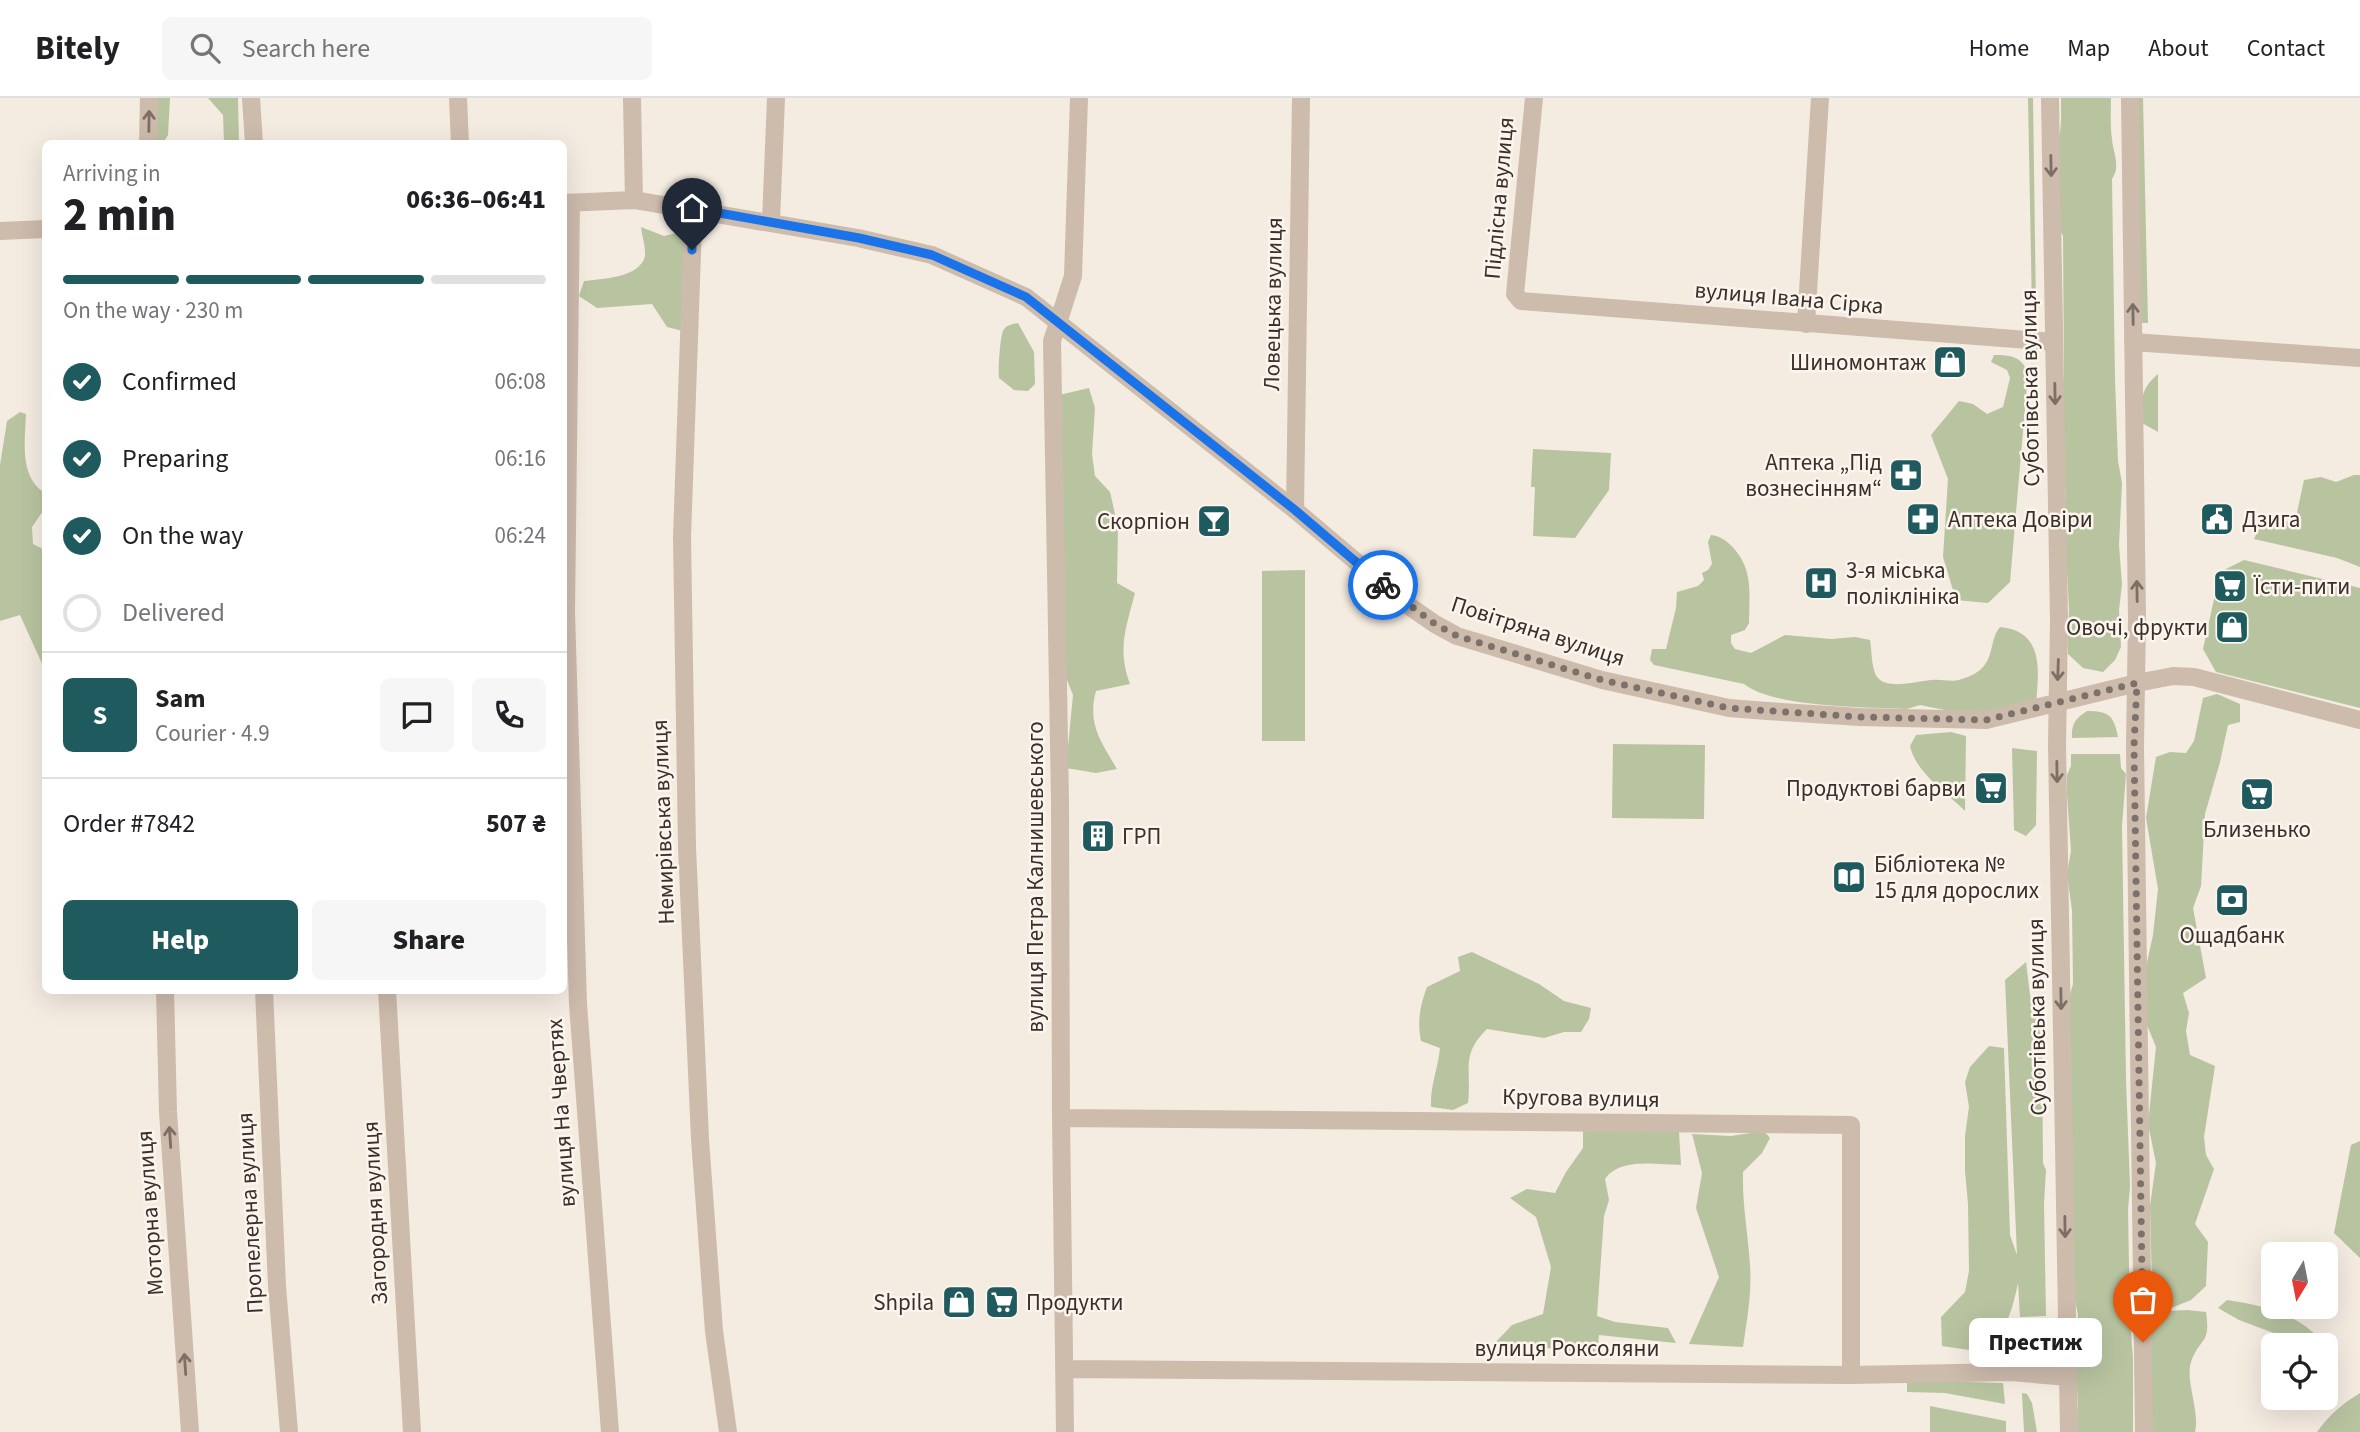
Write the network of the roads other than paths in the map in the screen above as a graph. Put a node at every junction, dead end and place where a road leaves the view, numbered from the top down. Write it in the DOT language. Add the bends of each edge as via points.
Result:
graph roads {
  1 [pos="149,98"];
  2 [pos="251,98"];
  3 [pos="458,98"];
  4 [pos="632,98"];
  5 [pos="776,98"];
  6 [pos="1079,98"];
  7 [pos="1301,98"];
  8 [pos="1534,98"];
  9 [pos="1820,98"];
  10 [pos="2050,98"];
  11 [pos="2130,98"];
  12 [pos="148,140"];
  13 [pos="254,140"];
  14 [pos="460,140"];
  15 [pos="634,200"];
  16 [pos="567,203"];
  17 [pos="691,208"];
  18 [pos="771,221"];
  19 [pos="42,229"];
  20 [pos="0,231"];
  21 [pos="1521,301"];
  22 [pos="1058,323"];
  23 [pos="1806,324"];
  24 [pos="2054,342"];
  25 [pos="2133,342"];
  26 [pos="2360,358"];
  27 [pos="1295,510"];
  28 [pos="567,670"];
  29 [pos="2137,683"];
  30 [pos="2057,703"];
  31 [pos="2360,720"];
  32 [pos="165,994"];
  33 [pos="264,994"];
  34 [pos="387,994"];
  35 [pos="1061,1118"];
  36 [pos="1066,1369"];
  37 [pos="1851,1375"];
  38 [pos="2068,1377"];
  39 [pos="190,1432"];
  40 [pos="289,1432"];
  41 [pos="412,1432"];
  42 [pos="610,1432"];
  43 [pos="728,1432"];
  44 [pos="1065,1432"];
  45 [pos="2068,1432"];
  46 [pos="2144,1432"];
  12 -- 1 [label="street, one-way"];
  2 -- 13 [label="street"];
  3 -- 14 [label="street"];
  4 -- 15 [label="street"];
  5 -- 18 [label="street"];
  6 -- 22 [label="street, вулиця Петра Калнишевського" via="1073,276"];
  7 -- 27 [label="street, Ловецька вулиця"];
  8 -- 21 [label="street, Підлісна вулиця" via="1515,294"];
  9 -- 23 [label="street"];
  10 -- 24 [label="street, Суботівська вулиця, one-way"];
  25 -- 11 [label="street, one-way"];
  15 -- 16 [label="street, Повітряна вулиця"];
  15 -- 17 [label="street, Повітряна вулиця"];
  17 -- 18 [label="street, Повітряна вулиця"];
  17 -- 43 [label="street, Немирівська вулиця" via="682,537 687,847 700,1139 714,1331"];
  18 -- 22 [label="street, Повітряна вулиця" via="932,255 1026,297"];
  19 -- 20 [label="street"];
  21 -- 23 [label="street, вулиця Івана Сірка"];
  22 -- 27 [label="street, Повітряна вулиця"];
  22 -- 35 [label="street, вулиця Петра Калнишевського" via="1052,341"];
  23 -- 24 [label="street, вулиця Івана Сірка"];
  24 -- 30 [label="street, Суботівська вулиця, one-way"];
  25 -- 26 [label="street"];
  29 -- 25 [label="street, one-way"];
  27 -- 30 [label="street, Повітряна вулиця" via="1435,624 1457,636 1602,680 1729,708 1860,717 1986,720"];
  28 -- 42 [label="street, вулиця На Чвертях" via="578,1004"];
  29 -- 30 [label="street, Повітряна вулиця"];
  29 -- 31 [label="street, Повітряна вулиця" via="2194,677"];
  29 -- 46 [label="street" via="2134,746"];
  30 -- 38 [label="street, Суботівська вулиця, one-way"];
  39 -- 32 [label="street, Моторна вулиця, one-way" via="168,1112"];
  33 -- 40 [label="street, Пропелерна вулиця" via="277,1286"];
  34 -- 41 [label="street, Загородня вулиця"];
  35 -- 36 [label="street, вулиця Петра Калнишевського"];
  35 -- 37 [label="street, Кругова вулиця" via="1851,1125"];
  36 -- 37 [label="street, вулиця Роксоляни"];
  36 -- 44 [label="street, вулиця Петра Калнишевського"];
  37 -- 38 [label="street, вулиця Роксоляни" via="2011,1372"];
  38 -- 45 [label="street, Суботівська вулиця"];
}
